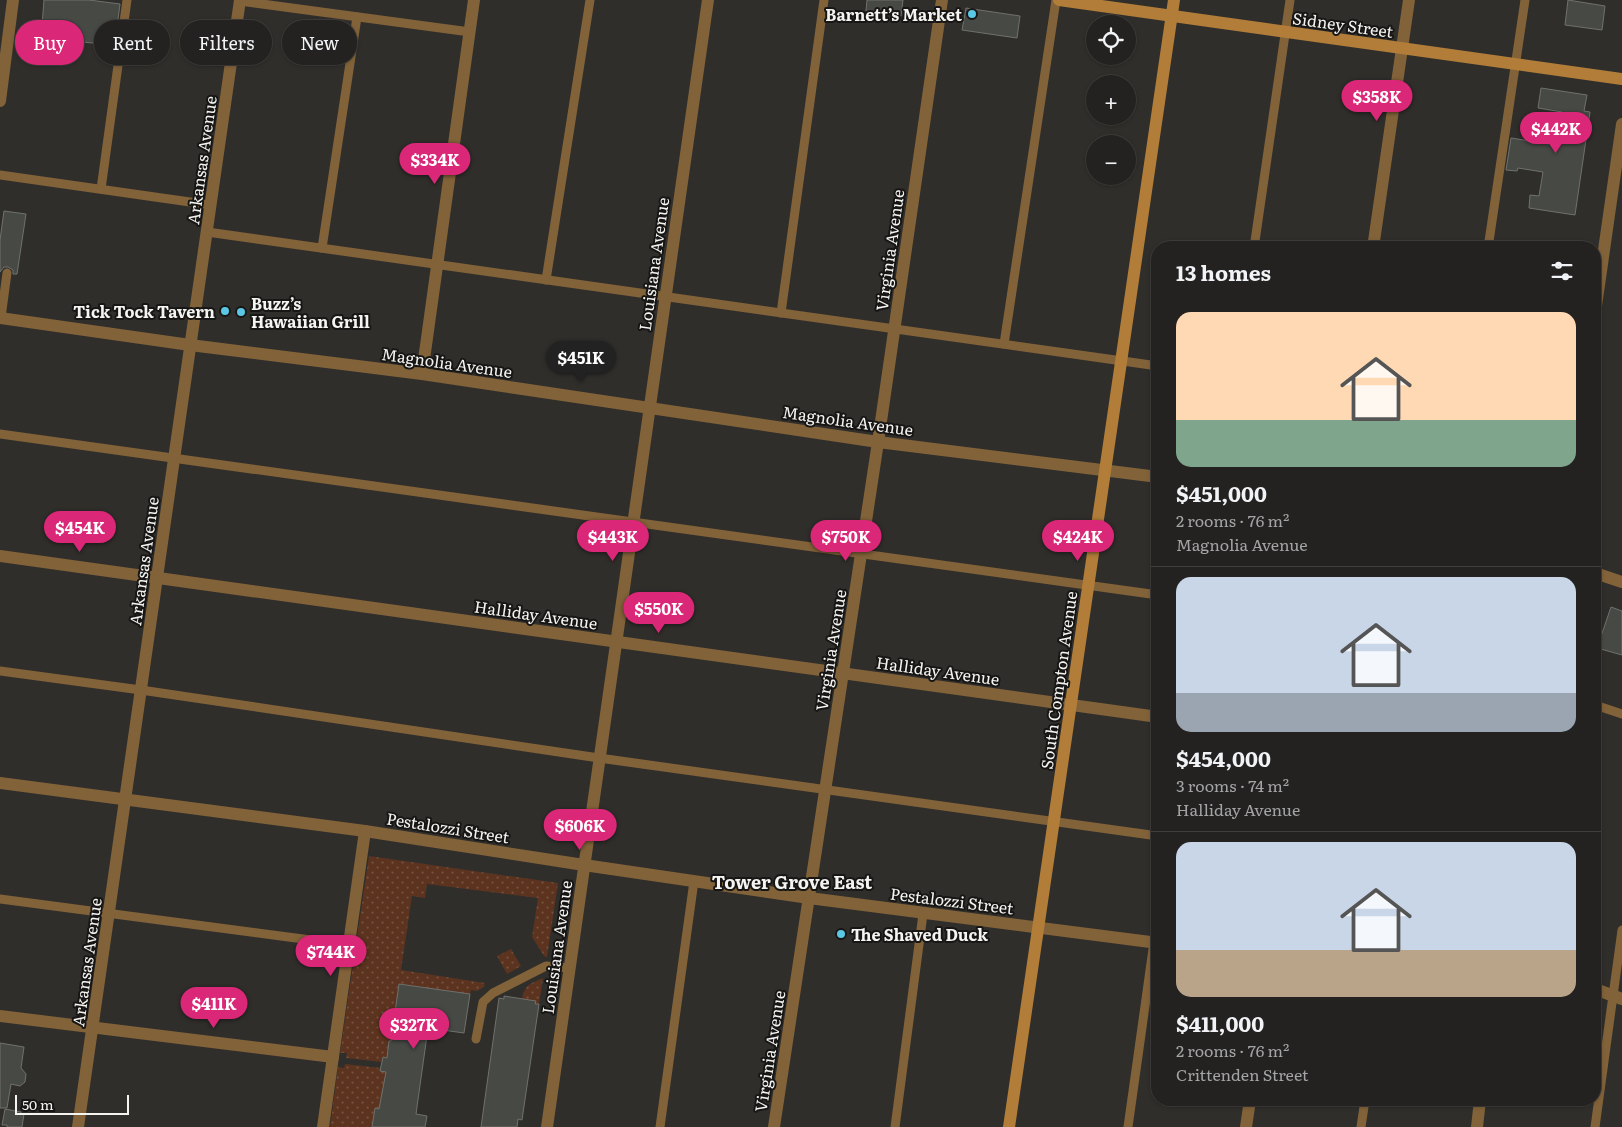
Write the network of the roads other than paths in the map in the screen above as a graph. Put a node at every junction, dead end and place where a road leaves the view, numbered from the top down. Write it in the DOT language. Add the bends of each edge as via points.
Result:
graph roads {
  1 [pos="14,0"];
  2 [pos="127,0"];
  3 [pos="474,0"];
  4 [pos="590,0"];
  5 [pos="708,0"];
  6 [pos="824,0"];
  7 [pos="942,0"];
  8 [pos="1058,0"];
  9 [pos="1174,0"];
  10 [pos="1290,0"];
  11 [pos="1409,0"];
  12 [pos="1525,0"];
  13 [pos="240,1"];
  14 [pos="1172,16"];
  15 [pos="357,17"];
  16 [pos="470,32"];
  17 [pos="1286,32"];
  18 [pos="1402,48"];
  19 [pos="1515,64"];
  20 [pos="1622,79"];
  21 [pos="0,101"];
  22 [pos="1622,124"];
  23 [pos="0,175"];
  24 [pos="100,189"];
  25 [pos="211,205"];
  26 [pos="207,232"];
  27 [pos="1255,241"];
  28 [pos="1374,241"];
  29 [pos="1489,241"];
  30 [pos="322,248"];
  31 [pos="438,265"];
  32 [pos="1601,271"];
  33 [pos="7,273"];
  34 [pos="546,280"];
  35 [pos="665,297"];
  36 [pos="781,313"];
  37 [pos="0,318"];
  38 [pos="894,329"];
  39 [pos="1004,344"];
  40 [pos="190,346"];
  41 [pos="1121,361"];
  42 [pos="1151,365"];
  43 [pos="422,374"];
  44 [pos="649,407"];
  45 [pos="0,434"];
  46 [pos="878,442"];
  47 [pos="174,459"];
  48 [pos="1105,470"];
  49 [pos="1151,476"];
  50 [pos="633,522"];
  51 [pos="861,554"];
  52 [pos="0,556"];
  53 [pos="1601,575"];
  54 [pos="157,577"];
  55 [pos="1622,582"];
  56 [pos="1088,586"];
  57 [pos="1151,594"];
  58 [pos="616,642"];
  59 [pos="0,671"];
  60 [pos="842,673"];
  61 [pos="142,690"];
  62 [pos="1071,705"];
  63 [pos="1601,708"];
  64 [pos="1622,714"];
  65 [pos="1151,716"];
  66 [pos="599,758"];
  67 [pos="0,783"];
  68 [pos="826,790"];
  69 [pos="125,800"];
  70 [pos="1054,820"];
  71 [pos="365,831"];
  72 [pos="1151,835"];
  73 [pos="584,865"];
  74 [pos="694,881"];
  75 [pos="809,898"];
  76 [pos="0,900"];
  77 [pos="109,914"];
  78 [pos="923,914"];
  79 [pos="1038,927"];
  80 [pos="1622,930"];
  81 [pos="1151,941"];
  82 [pos="349,945"];
  83 [pos="569,968"];
  84 [pos="1151,975"];
  85 [pos="1605,994"];
  86 [pos="0,1016"];
  87 [pos="92,1028"];
  88 [pos="476,1038"];
  89 [pos="1601,1047"];
  90 [pos="333,1057"];
  91 [pos="1249,1106"];
  92 [pos="1364,1106"];
  93 [pos="1479,1106"];
  94 [pos="1597,1106"];
  95 [pos="78,1127"];
  96 [pos="323,1127"];
  97 [pos="547,1127"];
  98 [pos="660,1127"];
  99 [pos="774,1127"];
  100 [pos="895,1127"];
  101 [pos="1010,1127"];
  102 [pos="1128,1127"];
  103 [pos="1246,1127"];
  104 [pos="1361,1127"];
  105 [pos="1476,1127"];
  106 [pos="1595,1127"];
  1 -- 21 [label="street"];
  2 -- 24 [label="lane"];
  3 -- 16 [label="street"];
  4 -- 34 [label="lane"];
  5 -- 35 [label="street, Louisiana Avenue"];
  6 -- 36 [label="lane"];
  7 -- 38 [label="street, Virginia Avenue"];
  8 -- 14 [label="main road, Sidney Street"];
  8 -- 39 [label="lane"];
  9 -- 14 [label="main road, South Compton Avenue"];
  10 -- 17 [label="lane"];
  11 -- 18 [label="street"];
  12 -- 19 [label="lane"];
  13 -- 15 [label="lane"];
  13 -- 25 [label="street, Arkansas Avenue"];
  14 -- 17 [label="main road, Sidney Street"];
  14 -- 41 [label="main road, South Compton Avenue"];
  15 -- 16 [label="lane"];
  15 -- 30 [label="lane"];
  16 -- 31 [label="street"];
  17 -- 18 [label="main road, Sidney Street"];
  17 -- 27 [label="lane"];
  18 -- 19 [label="main road, Sidney Street"];
  18 -- 28 [label="street"];
  19 -- 20 [label="main road, Sidney Street"];
  19 -- 29 [label="lane"];
  22 -- 32 [label="street"];
  23 -- 24 [label="lane"];
  24 -- 25 [label="lane"];
  25 -- 26 [label="street, Arkansas Avenue"];
  26 -- 30 [label="lane"];
  26 -- 40 [label="street, Arkansas Avenue"];
  30 -- 31 [label="lane"];
  31 -- 34 [label="lane"];
  31 -- 43 [label="street"];
  33 -- 37 [label="lane"];
  34 -- 35 [label="lane"];
  35 -- 36 [label="lane"];
  35 -- 44 [label="street, Louisiana Avenue"];
  36 -- 38 [label="lane"];
  37 -- 40 [label="street, Magnolia Avenue"];
  38 -- 39 [label="lane"];
  38 -- 46 [label="street, Virginia Avenue"];
  39 -- 41 [label="lane"];
  40 -- 43 [label="street, Magnolia Avenue"];
  40 -- 47 [label="street, Arkansas Avenue"];
  41 -- 42 [label="lane"];
  41 -- 48 [label="main road, South Compton Avenue"];
  43 -- 44 [label="street, Magnolia Avenue"];
  44 -- 46 [label="street, Magnolia Avenue"];
  44 -- 50 [label="street, Louisiana Avenue"];
  45 -- 47 [label="lane"];
  46 -- 48 [label="street, Magnolia Avenue"];
  46 -- 51 [label="street, Virginia Avenue"];
  47 -- 50 [label="lane"];
  47 -- 54 [label="street, Arkansas Avenue"];
  48 -- 49 [label="street, Magnolia Avenue"];
  48 -- 56 [label="main road, South Compton Avenue"];
  50 -- 51 [label="lane"];
  50 -- 58 [label="street, Louisiana Avenue"];
  51 -- 56 [label="lane"];
  51 -- 60 [label="street, Virginia Avenue"];
  52 -- 54 [label="street, Halliday Avenue"];
  53 -- 55 [label="street"];
  54 -- 58 [label="street, Halliday Avenue"];
  54 -- 61 [label="street, Arkansas Avenue"];
  56 -- 57 [label="lane"];
  56 -- 62 [label="main road, South Compton Avenue"];
  58 -- 60 [label="street, Halliday Avenue"];
  58 -- 66 [label="street, Louisiana Avenue"];
  59 -- 61 [label="lane"];
  60 -- 62 [label="street, Halliday Avenue"];
  60 -- 68 [label="street, Virginia Avenue"];
  61 -- 66 [label="lane"];
  61 -- 69 [label="street, Arkansas Avenue"];
  62 -- 65 [label="street, Halliday Avenue"];
  62 -- 70 [label="main road, South Compton Avenue"];
  63 -- 64 [label="lane"];
  66 -- 68 [label="lane"];
  66 -- 73 [label="street, Louisiana Avenue"];
  67 -- 69 [label="street, Pestalozzi Street"];
  68 -- 70 [label="lane"];
  68 -- 75 [label="street, Virginia Avenue"];
  69 -- 71 [label="street, Pestalozzi Street"];
  69 -- 77 [label="street, Arkansas Avenue"];
  70 -- 72 [label="lane"];
  70 -- 79 [label="main road, South Compton Avenue"];
  71 -- 73 [label="street, Pestalozzi Street"];
  71 -- 82 [label="street"];
  73 -- 74 [label="street, Pestalozzi Street"];
  73 -- 83 [label="street, Louisiana Avenue"];
  74 -- 75 [label="street, Pestalozzi Street"];
  74 -- 98 [label="lane"];
  75 -- 78 [label="street, Pestalozzi Street"];
  75 -- 99 [label="street, Virginia Avenue"];
  76 -- 77 [label="lane"];
  77 -- 82 [label="lane"];
  77 -- 87 [label="street, Arkansas Avenue"];
  78 -- 79 [label="street, Pestalozzi Street"];
  78 -- 100 [label="lane"];
  79 -- 81 [label="street, Pestalozzi Street"];
  79 -- 101 [label="main road, South Compton Avenue"];
  80 -- 85 [label="lane"];
  82 -- 90 [label="street"];
  83 -- 88 [label="lane" via="546,966 492,993 483,1002"];
  83 -- 97 [label="street, Louisiana Avenue"];
  84 -- 102 [label="lane"];
  85 -- 89 [label="lane"];
  86 -- 87 [label="street"];
  87 -- 90 [label="street"];
  87 -- 95 [label="street, Arkansas Avenue"];
  90 -- 96 [label="street"];
  91 -- 103 [label="street"];
  92 -- 104 [label="lane"];
  93 -- 105 [label="street"];
  94 -- 106 [label="lane"];
}
